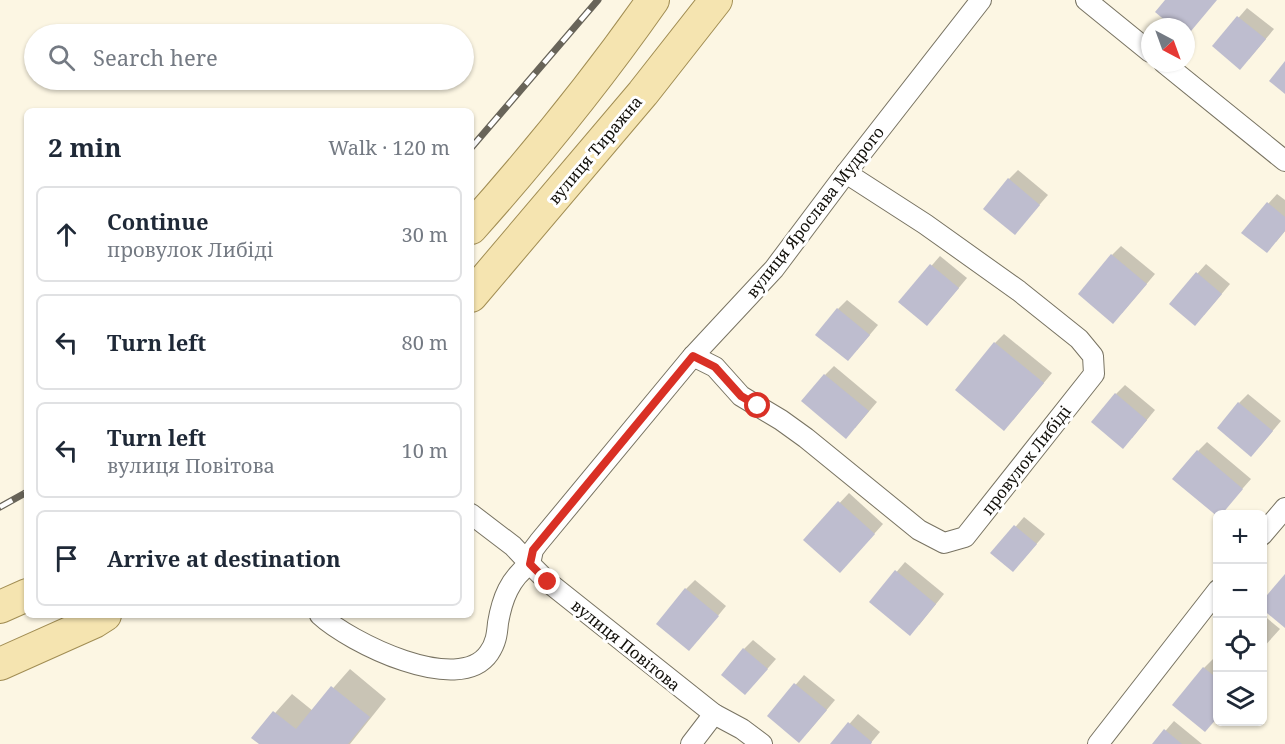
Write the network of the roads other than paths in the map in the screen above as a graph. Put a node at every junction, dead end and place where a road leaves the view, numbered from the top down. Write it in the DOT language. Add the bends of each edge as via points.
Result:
graph roads {
  1 [pos="653,0"];
  2 [pos="716,0"];
  3 [pos="981,0"];
  4 [pos="1086,0"];
  5 [pos="1141,45"];
  6 [pos="1175,72"];
  7 [pos="1285,161"];
  8 [pos="846,173"];
  9 [pos="474,225"];
  10 [pos="474,292"];
  11 [pos="693,356"];
  12 [pos="1285,508"];
  13 [pos="474,516"];
  14 [pos="1267,530"];
  15 [pos="530,564"];
  16 [pos="24,596"];
  17 [pos="1213,596"];
  18 [pos="0,607"];
  19 [pos="100,618"];
  20 [pos="324,618"];
  21 [pos="0,664"];
  22 [pos="714,714"];
  23 [pos="691,744"];
  24 [pos="762,744"];
  25 [pos="1098,744"];
  1 -- 9 [label="main road" via="554,132"];
  2 -- 10 [label="main road, вулиця Тиражна" via="643,93"];
  3 -- 8 [label="street, вулиця Ярослава Мудрого"];
  4 -- 5 [label="street"];
  6 -- 7 [label="street"];
  8 -- 11 [label="street, вулиця Ярослава Мудрого" via="774,270"];
  8 -- 11 [label="street, провулок Либіді" via="1019,291 1079,339 1093,356 1094,374 965,537 944,543 919,530 806,438 741,396 715,367"];
  11 -- 15 [label="street, вулиця Ярослава Мудрого" via="550,528 533,550"];
  12 -- 14 [label="street"];
  13 -- 15 [label="street, вулиця Повітова"];
  15 -- 20 [label="street" via="508,587 489,654 479,664 467,668 434,667 388,656 350,637"];
  15 -- 22 [label="street, вулиця Повітова"];
  16 -- 18 [label="main road"];
  17 -- 25 [label="street"];
  19 -- 21 [label="main road"];
  22 -- 23 [label="street"];
  22 -- 24 [label="street, вулиця Повітова"];
}
